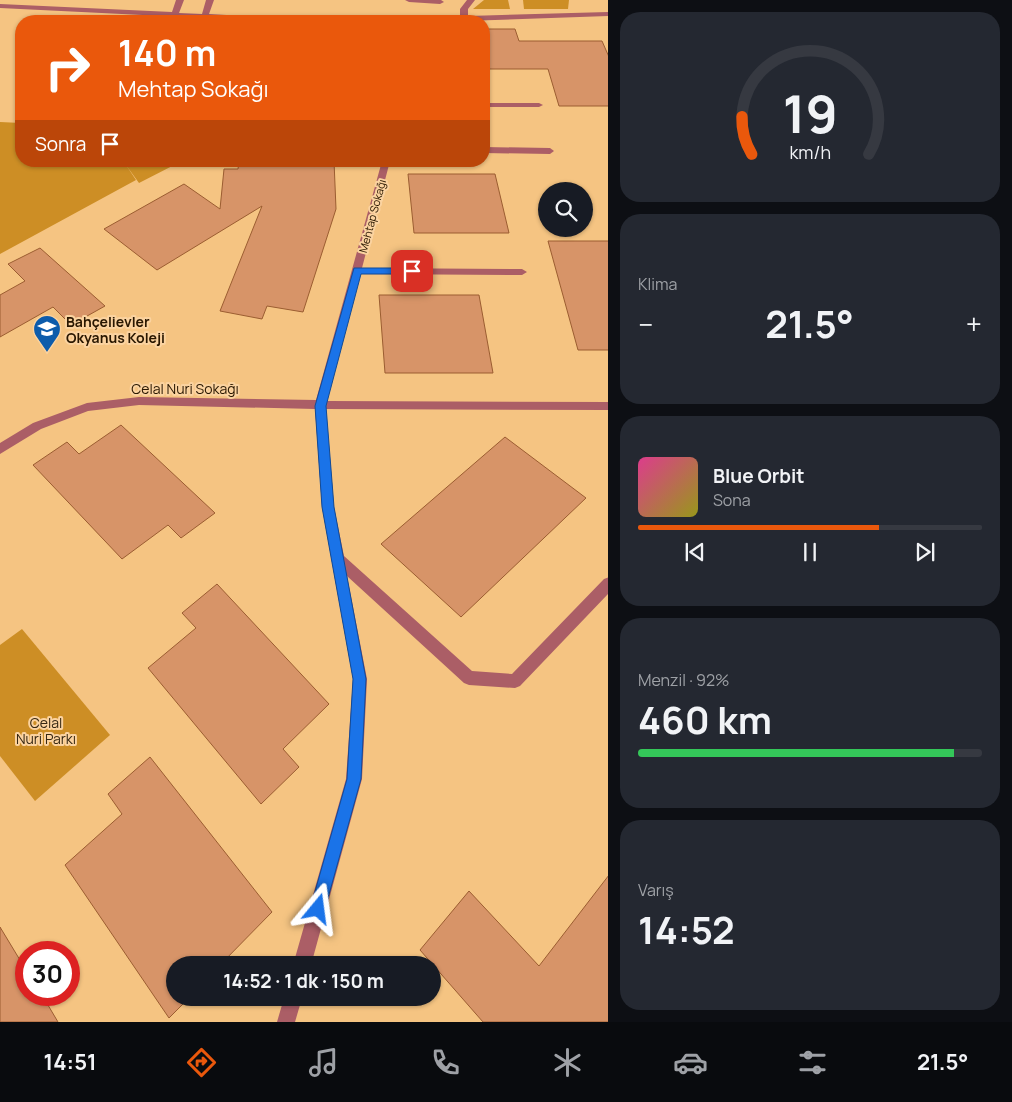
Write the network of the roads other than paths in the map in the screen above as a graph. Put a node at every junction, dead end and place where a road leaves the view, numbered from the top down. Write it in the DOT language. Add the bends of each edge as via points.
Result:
graph roads {
  1 [pos="180,0"];
  2 [pos="210,0"];
  3 [pos="409,0"];
  4 [pos="471,0"];
  5 [pos="0,6"];
  6 [pos="433,11"];
  7 [pos="608,14"];
  8 [pos="174,15"];
  9 [pos="205,15"];
  10 [pos="349,15"];
  11 [pos="448,15"];
  12 [pos="464,15"];
  13 [pos="490,18"];
  14 [pos="490,105"];
  15 [pos="539,105"];
  16 [pos="490,150"];
  17 [pos="550,151"];
  18 [pos="384,167"];
  19 [pos="357,271"];
  20 [pos="522,272"];
  21 [pos="320,406"];
  22 [pos="608,406"];
  23 [pos="0,449"];
  24 [pos="338,559"];
  25 [pos="608,583"];
  26 [pos="305,956"];
  27 [pos="291,1006"];
  28 [pos="286,1022"];
  1 -- 8 [label="street"];
  2 -- 9 [label="street"];
  3 -- 6 [label="street"];
  4 -- 12 [label="street"];
  5 -- 8 [label="street"];
  6 -- 10 [label="street"];
  6 -- 11 [label="street"];
  7 -- 13 [label="street"];
  14 -- 15 [label="street"];
  16 -- 17 [label="street"];
  18 -- 19 [label="street, Mehtap Sokağı"];
  19 -- 20 [label="street, Mehtap Sokağı"];
  19 -- 21 [label="street, Mehtap Sokağı"];
  21 -- 22 [label="street, Celal Nuri Sokağı"];
  21 -- 23 [label="street, Celal Nuri Sokağı" via="139,401 87,407 37,426"];
  21 -- 24 [label="street, Mehtap Sokağı" via="328,507"];
  24 -- 25 [label="street" via="469,678 515,681"];
  24 -- 26 [label="street, Mehtap Sokağı" via="360,679 354,779"];
  27 -- 28 [label="street"];
}
